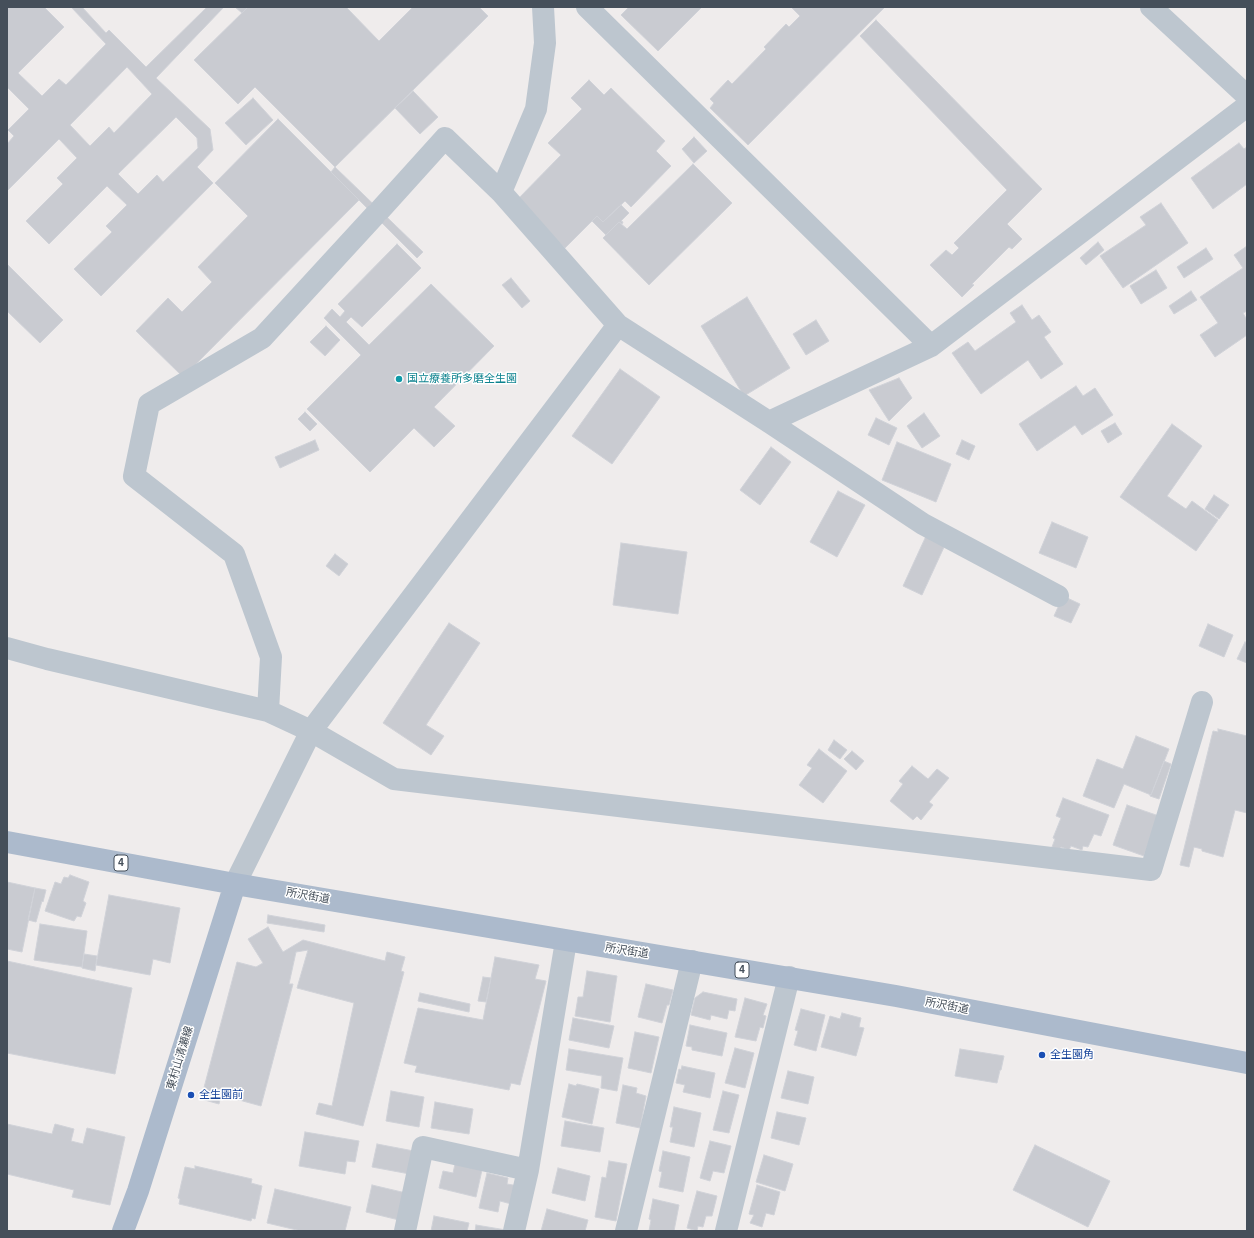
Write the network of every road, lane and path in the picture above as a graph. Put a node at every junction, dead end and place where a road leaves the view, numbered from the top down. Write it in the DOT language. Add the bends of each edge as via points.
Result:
graph roads {
  1 [pos="543,7"];
  2 [pos="587,7"];
  3 [pos="1151,7"];
  4 [pos="1247,96"];
  5 [pos="1247,106"];
  6 [pos="500,192"];
  7 [pos="618,325"];
  8 [pos="930,346"];
  9 [pos="769,422"];
  10 [pos="1058,596"];
  11 [pos="7,648"];
  12 [pos="1202,702"];
  13 [pos="268,711"];
  14 [pos="311,731"];
  15 [pos="7,842"];
  16 [pos="235,884"];
  17 [pos="566,941"];
  18 [pos="692,961"];
  19 [pos="789,977"];
  20 [pos="1247,1063"];
  21 [pos="528,1170"];
  22 [pos="123,1231"];
  23 [pos="405,1231"];
  24 [pos="514,1231"];
  25 [pos="626,1231"];
  26 [pos="726,1231"];
  1 -- 6 [label="street" via="544,43 536,109"];
  2 -- 8 [label="street"];
  3 -- 4 [label="street"];
  5 -- 8 [label="street"];
  6 -- 7 [label="street"];
  6 -- 13 [label="street" via="445,138 262,338 149,404 134,476 234,554 271,657"];
  7 -- 9 [label="street"];
  7 -- 14 [label="street"];
  8 -- 9 [label="street"];
  9 -- 10 [label="street" via="922,524"];
  11 -- 13 [label="street"];
  12 -- 14 [label="street" via="1152,870 394,780"];
  13 -- 14 [label="street"];
  14 -- 16 [label="street"];
  15 -- 16 [label="main road, 所沢街道 / 4"];
  16 -- 17 [label="main road, 所沢街道 / 4"];
  16 -- 22 [label="main road, 東村山清瀬線"];
  17 -- 18 [label="main road, 所沢街道 / 4"];
  17 -- 21 [label="street"];
  18 -- 19 [label="main road, 所沢街道 / 4"];
  18 -- 25 [label="street"];
  19 -- 20 [label="main road, 所沢街道 / 4"];
  19 -- 26 [label="street"];
  21 -- 23 [label="street" via="423,1147"];
  21 -- 24 [label="street"];
}
